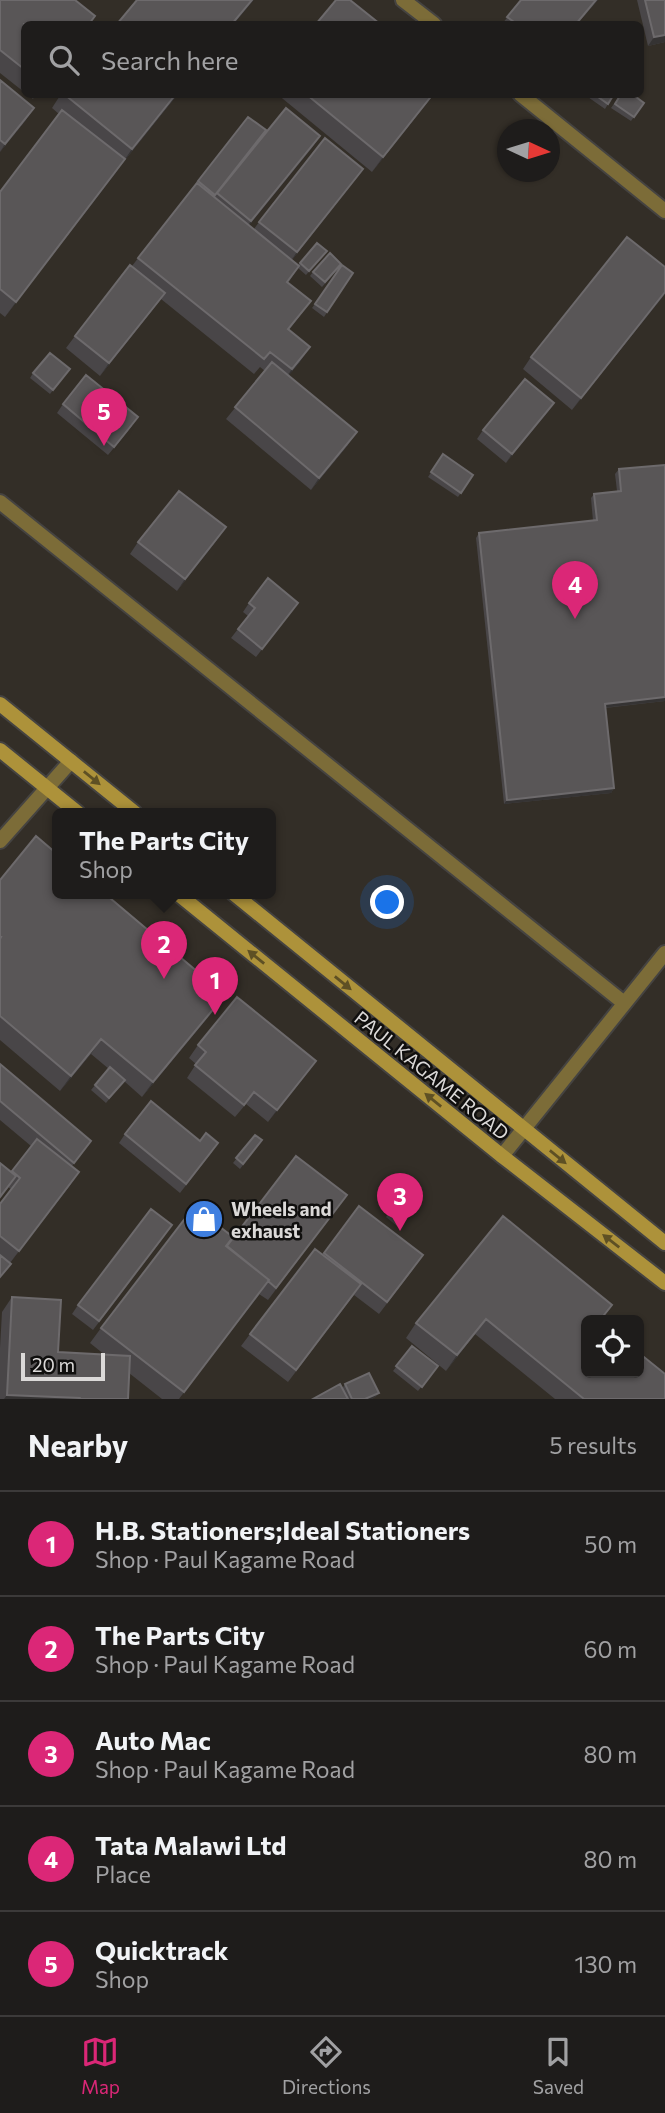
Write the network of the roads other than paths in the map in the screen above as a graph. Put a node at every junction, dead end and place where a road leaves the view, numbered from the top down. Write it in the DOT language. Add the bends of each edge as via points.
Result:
graph roads {
  1 [pos="403,0"];
  2 [pos="429,21"];
  3 [pos="525,98"];
  4 [pos="665,211"];
  5 [pos="0,502"];
  6 [pos="0,704"];
  7 [pos="0,750"];
  8 [pos="71,761"];
  9 [pos="46,787"];
  10 [pos="72,808"];
  11 [pos="129,808"];
  12 [pos="0,841"];
  13 [pos="184,899"];
  14 [pos="240,899"];
  15 [pos="665,953"];
  16 [pos="624,1003"];
  17 [pos="524,1130"];
  18 [pos="502,1156"];
  19 [pos="665,1244"];
  20 [pos="665,1283"];
  1 -- 2 [label="street"];
  3 -- 4 [label="street"];
  5 -- 16 [label="street"];
  6 -- 8 [label="main road"];
  7 -- 9 [label="main road"];
  8 -- 9 [label="street"];
  8 -- 11 [label="main road, one-way"];
  9 -- 10 [label="main road"];
  9 -- 12 [label="street"];
  18 -- 13 [label="main road, PAUL KAGAME ROAD, one-way"];
  14 -- 17 [label="main road, one-way"];
  15 -- 16 [label="street"];
  16 -- 17 [label="street"];
  17 -- 18 [label="street"];
  17 -- 19 [label="main road, one-way"];
  20 -- 18 [label="main road, PAUL KAGAME ROAD, one-way"];
}
